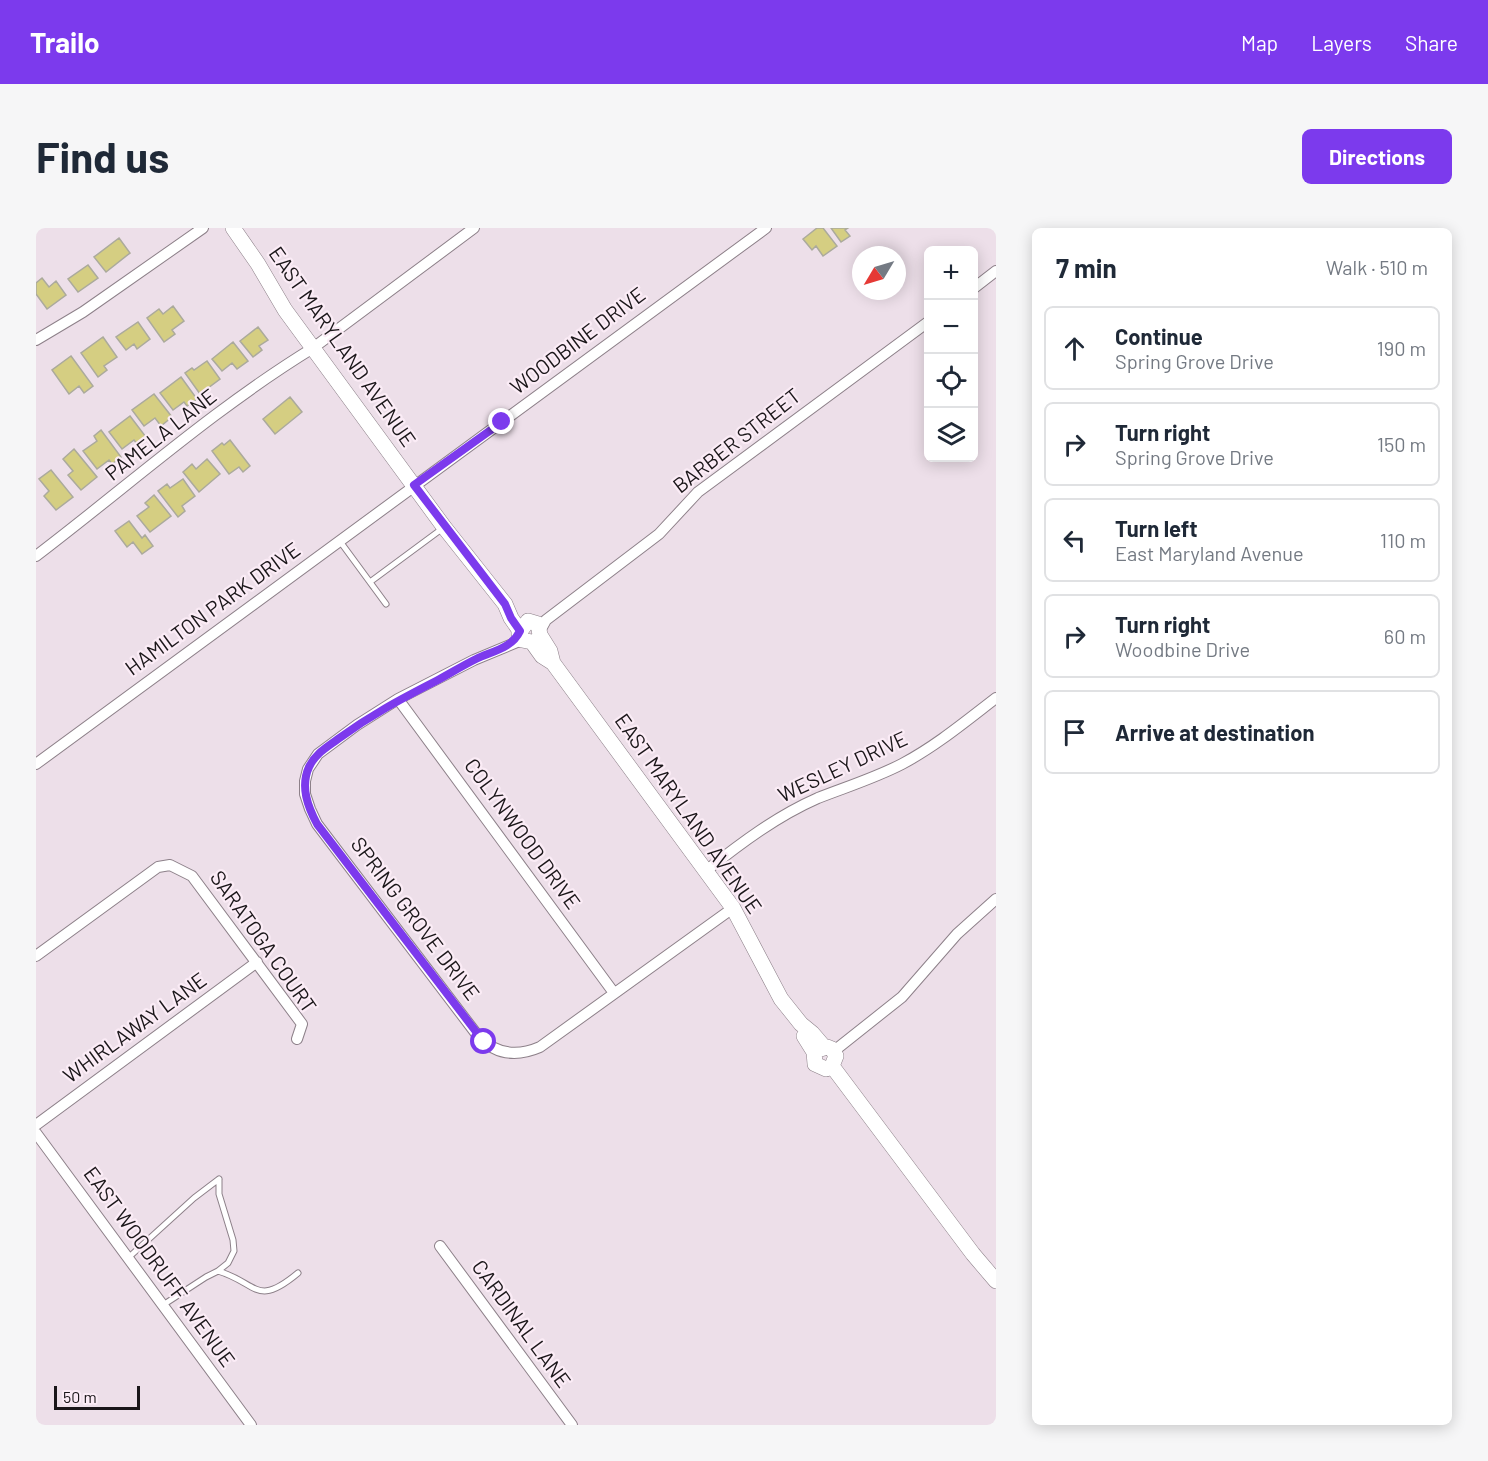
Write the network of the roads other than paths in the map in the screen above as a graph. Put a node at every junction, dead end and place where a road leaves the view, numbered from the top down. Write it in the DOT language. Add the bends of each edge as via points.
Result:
graph roads {
  1 [pos="203,228"];
  2 [pos="233,228"];
  3 [pos="474,228"];
  4 [pos="766,228"];
  5 [pos="996,271"];
  6 [pos="978,285"];
  7 [pos="924,325"];
  8 [pos="36,340"];
  9 [pos="313,348"];
  10 [pos="414,485"];
  11 [pos="444,527"];
  12 [pos="339,540"];
  13 [pos="36,556"];
  14 [pos="370,582"];
  15 [pos="386,604"];
  16 [pos="530,632"];
  17 [pos="996,698"];
  18 [pos="398,699"];
  19 [pos="36,764"];
  20 [pos="707,870"];
  21 [pos="996,899"];
  22 [pos="733,908"];
  23 [pos="36,956"];
  24 [pos="256,963"];
  25 [pos="614,993"];
  26 [pos="297,1039"];
  27 [pos="826,1054"];
  28 [pos="36,1125"];
  29 [pos="36,1133"];
  30 [pos="440,1246"];
  31 [pos="128,1258"];
  32 [pos="218,1271"];
  33 [pos="298,1273"];
  34 [pos="996,1281"];
  35 [pos="163,1305"];
  36 [pos="251,1425"];
  37 [pos="572,1425"];
  1 -- 8 [label="street"];
  2 -- 9 [label="street, EAST MARYLAND AVENUE"];
  3 -- 9 [label="street, PAMELA LANE"];
  4 -- 10 [label="street, WOODBINE DRIVE"];
  5 -- 6 [label="street"];
  7 -- 16 [label="street, BARBER STREET" via="698,492 659,534"];
  9 -- 10 [label="street, EAST MARYLAND AVENUE"];
  9 -- 13 [label="street, PAMELA LANE" via="211,419"];
  10 -- 11 [label="street, EAST MARYLAND AVENUE"];
  10 -- 12 [label="street, HAMILTON PARK DRIVE"];
  11 -- 14 [label="lane"];
  11 -- 16 [label="street, EAST MARYLAND AVENUE" via="505,604 514,607"];
  12 -- 14 [label="lane"];
  12 -- 19 [label="street, HAMILTON PARK DRIVE"];
  14 -- 15 [label="lane"];
  16 -- 18 [label="street, SPRING GROVE DRIVE"];
  16 -- 20 [label="street, EAST MARYLAND AVENUE" via="550,651 553,663"];
  17 -- 20 [label="street, WESLEY DRIVE" via="931,747 904,763 788,813"];
  18 -- 25 [label="street, COLYNWOOD DRIVE"];
  18 -- 25 [label="street, SPRING GROVE DRIVE" via="313,759 305,794 317,824 478,1036 491,1047 503,1053 529,1052"];
  20 -- 22 [label="street, EAST MARYLAND AVENUE"];
  21 -- 27 [label="street" via="957,934 902,996"];
  22 -- 25 [label="street, SPRING GROVE DRIVE"];
  22 -- 27 [label="street, EAST MARYLAND AVENUE" via="781,999"];
  23 -- 24 [label="street, SARATOGA COURT" via="158,867 170,865 192,876"];
  24 -- 26 [label="street, SARATOGA COURT" via="302,1024"];
  24 -- 28 [label="street, WHIRLAWAY LANE"];
  27 -- 34 [label="street, EAST MARYLAND AVENUE"];
  29 -- 31 [label="street, EAST WOODRUFF AVENUE"];
  30 -- 37 [label="street, CARDINAL LANE"];
  31 -- 32 [label="lane" via="219,1179 219,1194 234,1251"];
  31 -- 35 [label="street, EAST WOODRUFF AVENUE"];
  32 -- 33 [label="lane" via="248,1287 268,1291"];
  32 -- 35 [label="lane"];
  35 -- 36 [label="street, EAST WOODRUFF AVENUE"];
}
